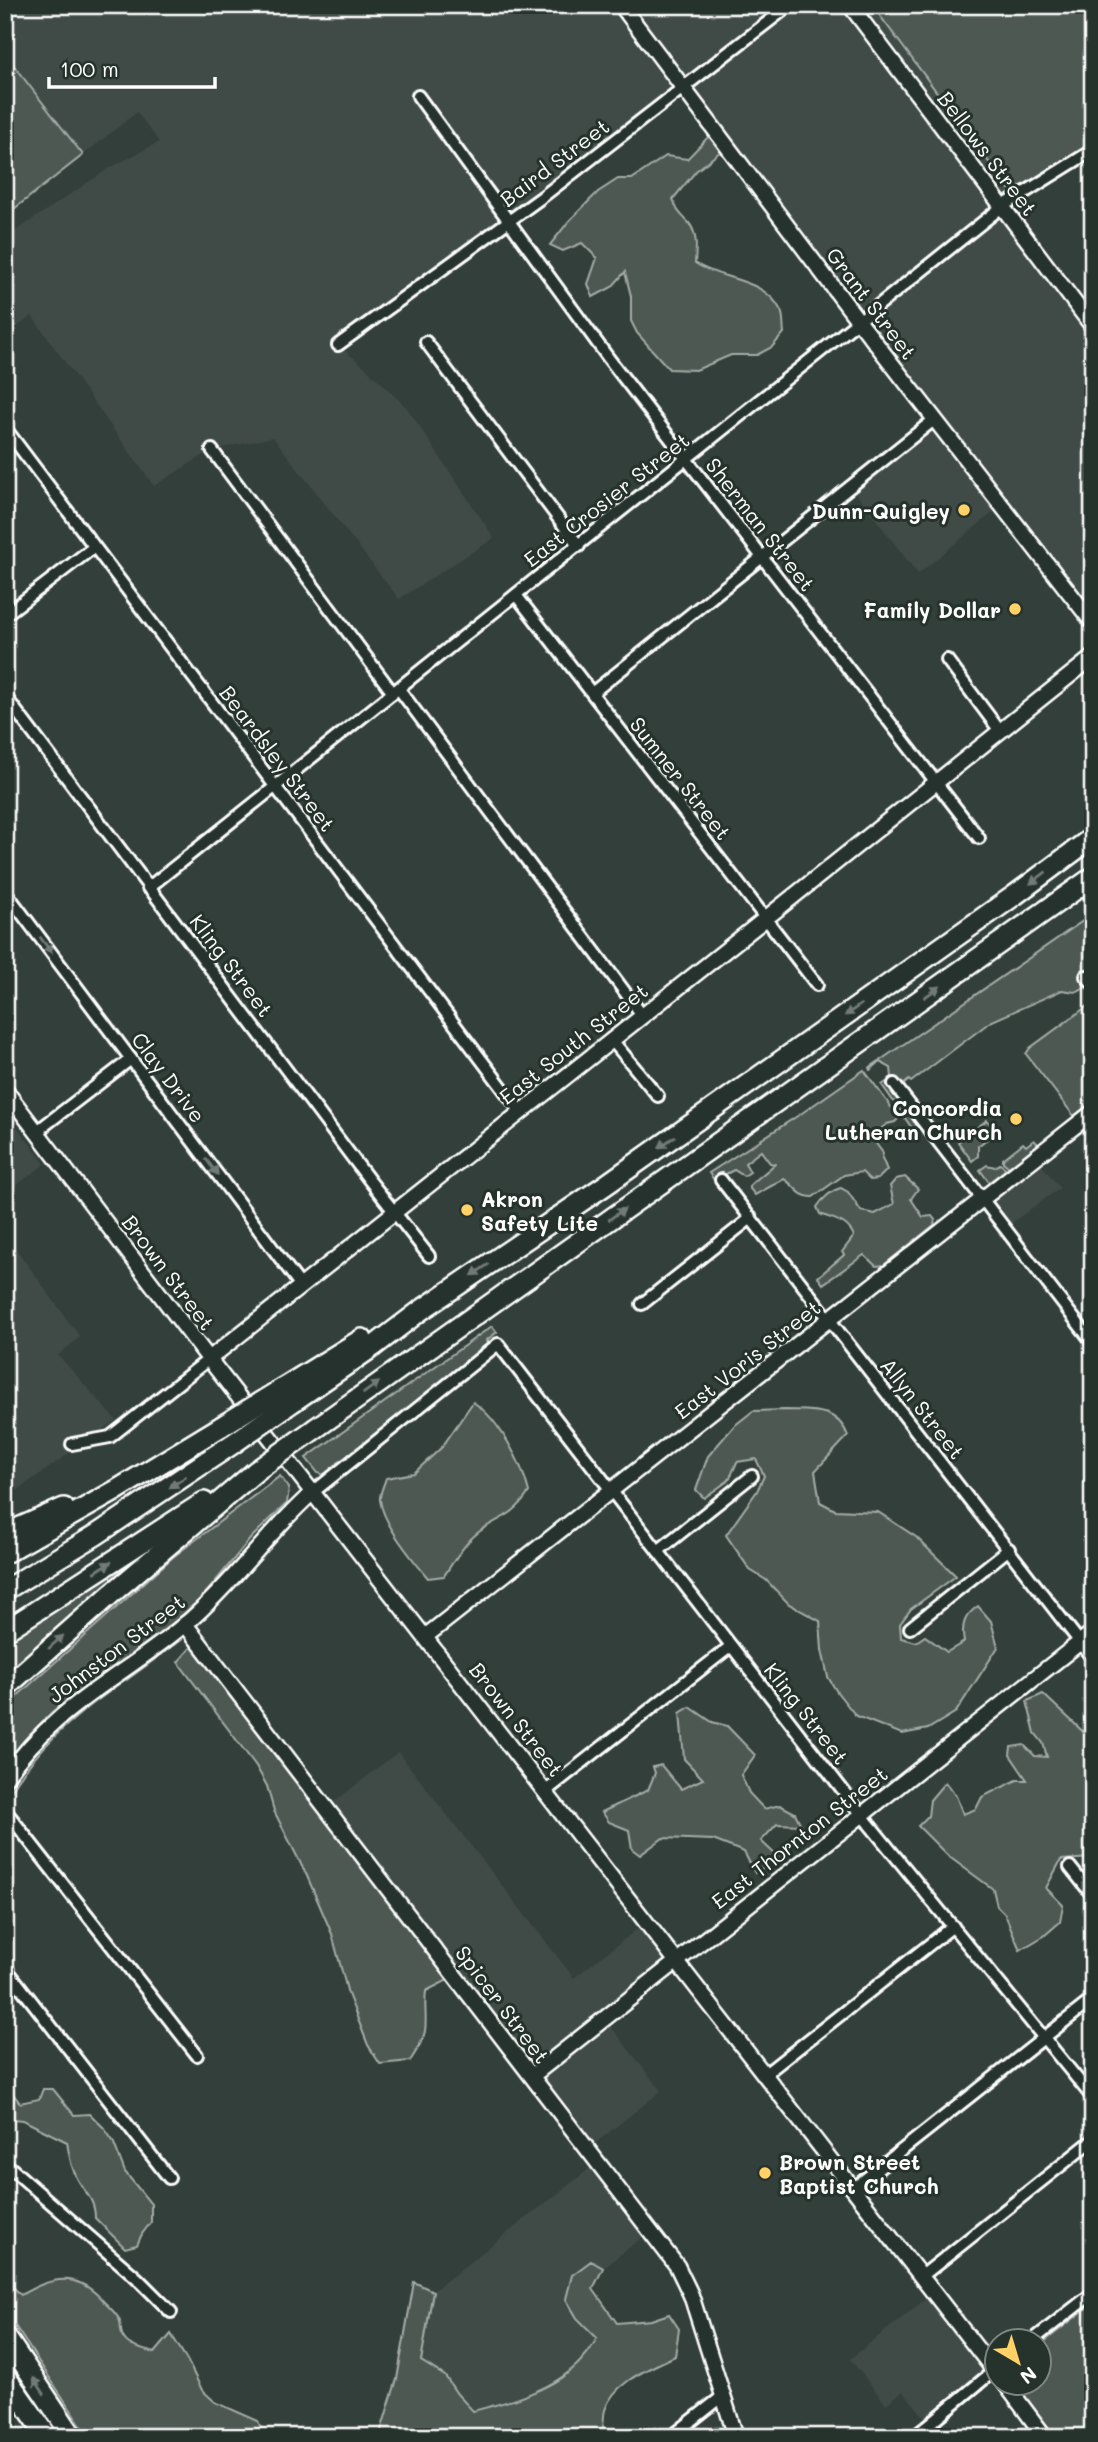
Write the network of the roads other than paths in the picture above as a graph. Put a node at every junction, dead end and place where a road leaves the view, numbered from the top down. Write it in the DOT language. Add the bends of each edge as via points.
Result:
graph roads {
  1 [pos="621,5"];
  2 [pos="790,5"];
  3 [pos="850,5"];
  4 [pos="682,88"];
  5 [pos="418,96"];
  6 [pos="1093,150"];
  7 [pos="1003,206"];
  8 [pos="508,221"];
  9 [pos="860,323"];
  10 [pos="1093,327"];
  11 [pos="426,342"];
  12 [pos="338,345"];
  13 [pos="935,419"];
  14 [pos="5,428"];
  15 [pos="212,450"];
  16 [pos="687,460"];
  17 [pos="579,546"];
  18 [pos="94,547"];
  19 [pos="761,557"];
  20 [pos="516,595"];
  21 [pos="5,615"];
  22 [pos="1093,623"];
  23 [pos="1093,657"];
  24 [pos="947,660"];
  25 [pos="396,691"];
  26 [pos="592,693"];
  27 [pos="5,696"];
  28 [pos="1000,731"];
  29 [pos="935,782"];
  30 [pos="276,786"];
  31 [pos="1093,837"];
  32 [pos="978,838"];
  33 [pos="1093,877"];
  34 [pos="148,888"];
  35 [pos="5,891"];
  36 [pos="765,919"];
  37 [pos="817,985"];
  38 [pos="642,1015"];
  39 [pos="611,1039"];
  40 [pos="131,1059"];
  41 [pos="894,1084"];
  42 [pos="5,1090"];
  43 [pos="658,1096"];
  44 [pos="520,1111"];
  45 [pos="1093,1112"];
  46 [pos="36,1132"];
  47 [pos="722,1180"];
  48 [pos="982,1199"];
  49 [pos="395,1212"];
  50 [pos="751,1218"];
  51 [pos="429,1256"];
  52 [pos="301,1286"];
  53 [pos="642,1304"];
  54 [pos="829,1321"];
  55 [pos="1093,1343"];
  56 [pos="209,1359"];
  57 [pos="288,1395"];
  58 [pos="72,1444"];
  59 [pos="256,1471"];
  60 [pos="752,1476"];
  61 [pos="115,1491"];
  62 [pos="611,1492"];
  63 [pos="312,1493"];
  64 [pos="5,1534"];
  65 [pos="1009,1549"];
  66 [pos="658,1551"];
  67 [pos="5,1553"];
  68 [pos="5,1590"];
  69 [pos="185,1624"];
  70 [pos="910,1628"];
  71 [pos="5,1631"];
  72 [pos="1093,1632"];
  73 [pos="426,1636"];
  74 [pos="1080,1642"];
  75 [pos="731,1646"];
  76 [pos="1093,1659"];
  77 [pos="5,1688"];
  78 [pos="5,1778"];
  79 [pos="546,1791"];
  80 [pos="5,1810"];
  81 [pos="861,1815"];
  82 [pos="1070,1867"];
  83 [pos="1093,1896"];
  84 [pos="953,1926"];
  85 [pos="676,1961"];
  86 [pos="5,1967"];
  87 [pos="1093,1999"];
  88 [pos="1043,2038"];
  89 [pos="197,2055"];
  90 [pos="764,2075"];
  91 [pos="531,2076"];
  92 [pos="1093,2098"];
  93 [pos="1093,2140"];
  94 [pos="5,2163"];
  95 [pos="169,2178"];
  96 [pos="854,2188"];
  97 [pos="922,2276"];
  98 [pos="1093,2293"];
  99 [pos="171,2312"];
  100 [pos="1051,2326"];
  101 [pos="5,2336"];
  102 [pos="982,2353"];
  103 [pos="5,2375"];
  104 [pos="5,2386"];
  105 [pos="982,2386"];
  106 [pos="723,2396"];
  107 [pos="1014,2396"];
  108 [pos="47,2437"];
  109 [pos="73,2437"];
  110 [pos="670,2437"];
  111 [pos="736,2437"];
  112 [pos="914,2437"];
  113 [pos="1045,2437"];
  1 -- 4 [label="main road, Grant Street"];
  2 -- 4 [label="street, Baird Street"];
  3 -- 7 [label="main road, Bellows Street"];
  4 -- 8 [label="street, Baird Street"];
  4 -- 9 [label="main road, Grant Street"];
  5 -- 8 [label="street, Sherman Street"];
  6 -- 7 [label="street, East Crosier Street"];
  7 -- 9 [label="street, East Crosier Street"];
  7 -- 10 [label="main road, Bellows Street"];
  8 -- 12 [label="street, Baird Street"];
  8 -- 16 [label="street, Sherman Street"];
  9 -- 13 [label="main road, Grant Street"];
  9 -- 16 [label="street, East Crosier Street"];
  11 -- 17 [label="street"];
  13 -- 19 [label="street"];
  13 -- 22 [label="main road, Grant Street"];
  14 -- 18 [label="street, Beardsley Street"];
  15 -- 25 [label="street"];
  16 -- 17 [label="street, East Crosier Street"];
  16 -- 19 [label="street, Sherman Street"];
  17 -- 20 [label="street, East Crosier Street"];
  18 -- 21 [label="street"];
  18 -- 30 [label="street, Beardsley Street"];
  19 -- 26 [label="street"];
  19 -- 29 [label="street, Sherman Street"];
  20 -- 25 [label="street, East Crosier Street"];
  20 -- 26 [label="street, Sumner Street"];
  23 -- 28 [label="main road, East South Street"];
  24 -- 28 [label="street"];
  25 -- 30 [label="street, East Crosier Street"];
  25 -- 38 [label="street"];
  26 -- 36 [label="street, Sumner Street"];
  27 -- 34 [label="street, Kling Street"];
  28 -- 29 [label="main road, East South Street"];
  29 -- 32 [label="street, Sherman Street"];
  29 -- 36 [label="main road, East South Street"];
  30 -- 34 [label="street, East Crosier Street"];
  30 -- 44 [label="street, Beardsley Street"];
  31 -- 57 [label="highway, one-way" via="374,1346"];
  59 -- 33 [label="highway, one-way, bridge"];
  34 -- 49 [label="street, Kling Street"];
  35 -- 40 [label="street, Clay Drive, one-way"];
  36 -- 37 [label="street, Sumner Street"];
  36 -- 38 [label="main road, East South Street"];
  38 -- 39 [label="main road, East South Street"];
  39 -- 43 [label="street"];
  39 -- 44 [label="main road, East South Street"];
  40 -- 46 [label="street"];
  40 -- 52 [label="street, Clay Drive, one-way"];
  41 -- 48 [label="street"];
  42 -- 46 [label="main road, Brown Street"];
  44 -- 49 [label="main road, East South Street"];
  45 -- 48 [label="main road, East Voris Street"];
  46 -- 56 [label="main road, Brown Street"];
  47 -- 50 [label="street, Allyn Street"];
  48 -- 54 [label="main road, East Voris Street"];
  48 -- 55 [label="street"];
  49 -- 51 [label="street, Kling Street"];
  49 -- 52 [label="main road, East South Street"];
  50 -- 53 [label="street"];
  50 -- 54 [label="street, Allyn Street"];
  52 -- 56 [label="main road, East South Street"];
  54 -- 62 [label="main road, East Voris Street"];
  54 -- 65 [label="street, Allyn Street"];
  56 -- 58 [label="street, East South Street" via="110,1437"];
  56 -- 63 [label="main road, Brown Street"];
  57 -- 61 [label="highway, bridge" via="222,1426"];
  57 -- 68 [label="highway, one-way, bridge" via="234,1443"];
  71 -- 59 [label="highway, one-way"];
  77 -- 59 [label="highway, one-way"];
  60 -- 66 [label="street"];
  61 -- 64 [label="highway"];
  61 -- 67 [label="highway"];
  62 -- 63 [label="street, Kling Street" via="498,1345"];
  62 -- 66 [label="street, Kling Street"];
  62 -- 73 [label="main road, East Voris Street"];
  63 -- 69 [label="main road, Johnston Street"];
  63 -- 73 [label="main road, Brown Street"];
  65 -- 70 [label="street"];
  65 -- 74 [label="street, Allyn Street"];
  66 -- 75 [label="street, Kling Street"];
  69 -- 78 [label="main road, Johnston Street" via="62,1714 32,1742"];
  69 -- 91 [label="main road, Spicer Street"];
  72 -- 74 [label="main road, East Thornton Street"];
  73 -- 79 [label="main road, Brown Street"];
  74 -- 76 [label="street, Allyn Street"];
  74 -- 81 [label="main road, East Thornton Street"];
  75 -- 79 [label="street"];
  75 -- 81 [label="street, Kling Street"];
  79 -- 85 [label="main road, Brown Street"];
  80 -- 89 [label="street"];
  81 -- 84 [label="street, Kling Street"];
  81 -- 85 [label="main road, East Thornton Street"];
  82 -- 83 [label="street"];
  84 -- 88 [label="street, Kling Street"];
  84 -- 90 [label="street"];
  85 -- 90 [label="main road, Brown Street"];
  85 -- 91 [label="main road, East Thornton Street"];
  86 -- 95 [label="street"];
  87 -- 88 [label="street"];
  88 -- 92 [label="street, Kling Street"];
  88 -- 96 [label="street"];
  90 -- 96 [label="main road, Brown Street"];
  91 -- 106 [label="main road, Spicer Street" via="683,2276"];
  93 -- 97 [label="street"];
  94 -- 99 [label="street"];
  96 -- 97 [label="main road, Brown Street"];
  97 -- 102 [label="main road, Brown Street"];
  98 -- 100 [label="street"];
  109 -- 101 [label="highway, one-way"];
  103 -- 108 [label="highway"];
  104 -- 108 [label="highway"];
  105 -- 112 [label="street"];
  106 -- 110 [label="street"];
  106 -- 111 [label="main road, Spicer Street"];
  107 -- 113 [label="main road, Brown Street"];
}
